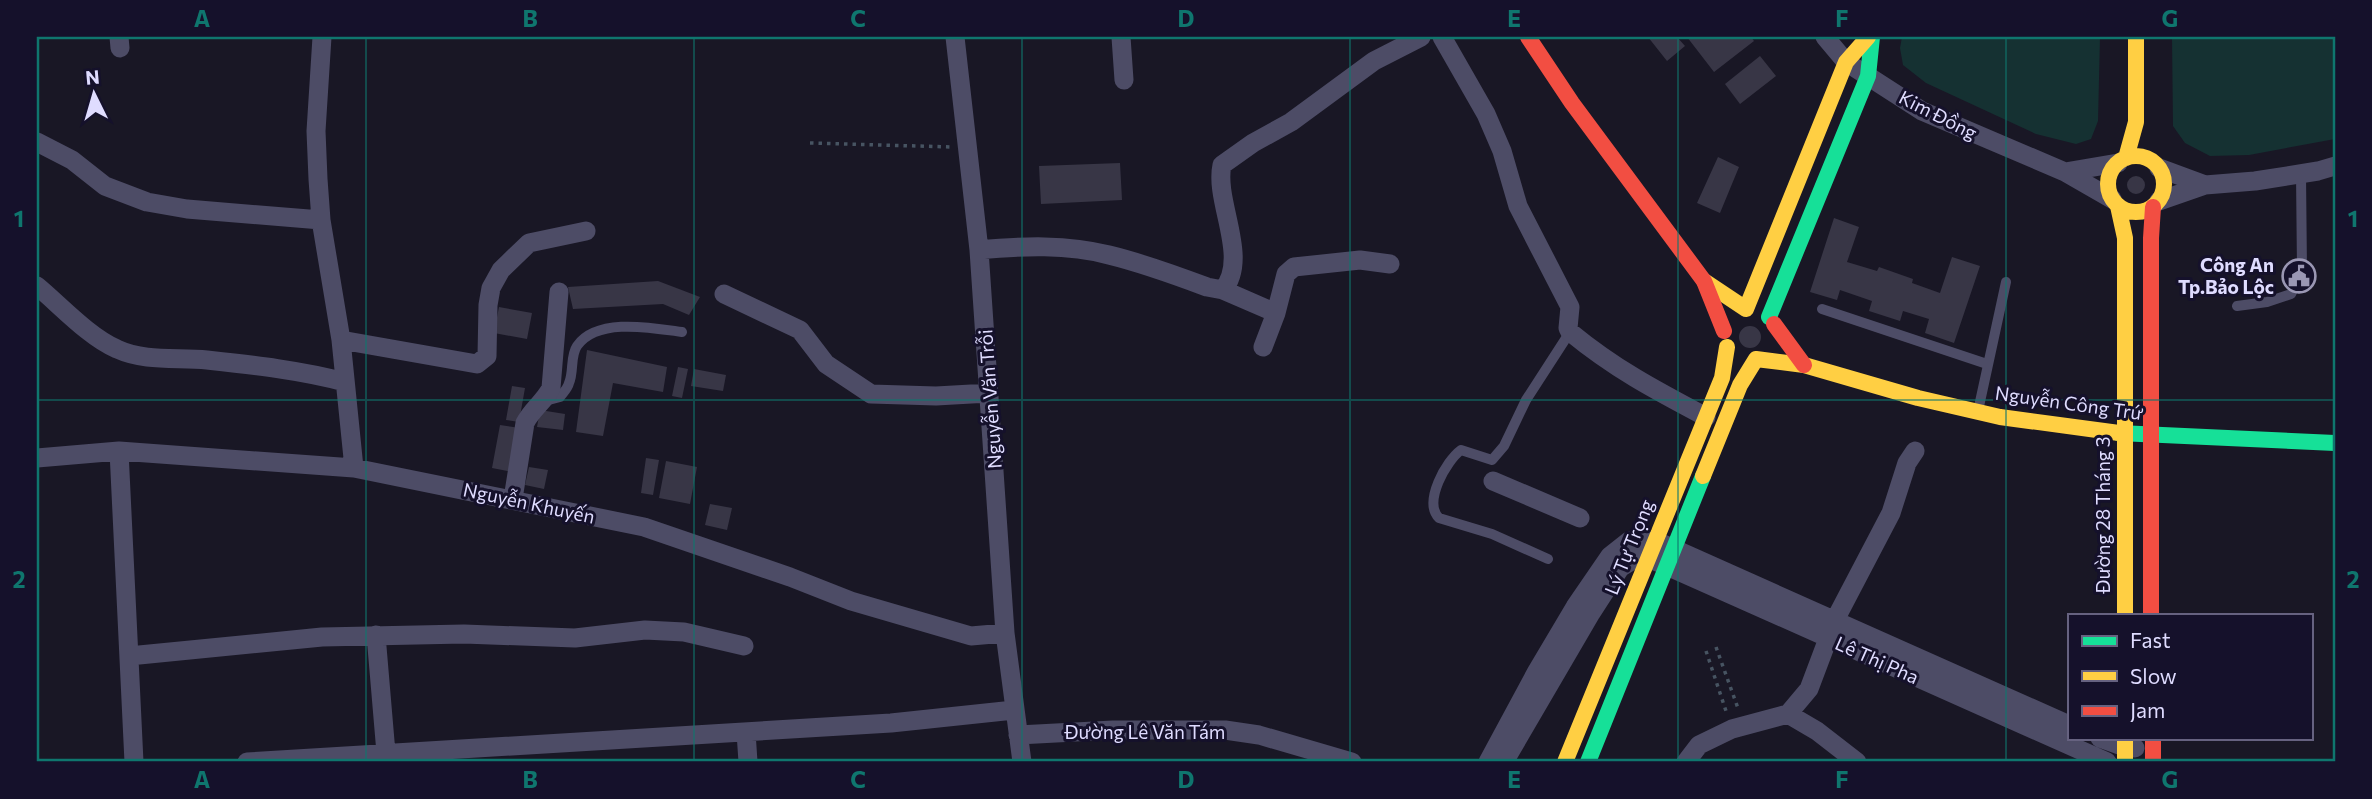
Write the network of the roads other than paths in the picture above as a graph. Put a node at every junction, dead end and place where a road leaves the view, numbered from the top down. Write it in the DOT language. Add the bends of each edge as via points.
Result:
graph roads {
  1 [pos="322,37"];
  2 [pos="955,37"];
  3 [pos="1121,37"];
  4 [pos="1421,37"];
  5 [pos="1442,37"];
  6 [pos="1528,37"];
  7 [pos="1825,37"];
  8 [pos="1870,37"];
  9 [pos="2136,37"];
  10 [pos="1846,62"];
  11 [pos="1868,76"];
  12 [pos="1124,80"];
  13 [pos="2136,122"];
  14 [pos="37,142"];
  15 [pos="2122,161"];
  16 [pos="2152,163"];
  17 [pos="2335,166"];
  18 [pos="2065,172"];
  19 [pos="2301,174"];
  20 [pos="2205,185"];
  21 [pos="2115,202"];
  22 [pos="2156,204"];
  23 [pos="321,220"];
  24 [pos="586,231"];
  25 [pos="979,250"];
  26 [pos="1390,264"];
  27 [pos="1704,281"];
  28 [pos="2006,282"];
  29 [pos="37,286"];
  30 [pos="1223,290"];
  31 [pos="559,292"];
  32 [pos="724,294"];
  33 [pos="2237,306"];
  34 [pos="1746,309"];
  35 [pos="1822,309"];
  36 [pos="1276,313"];
  37 [pos="1772,321"];
  38 [pos="682,332"];
  39 [pos="1570,332"];
  40 [pos="1726,339"];
  41 [pos="341,340"];
  42 [pos="1263,347"];
  43 [pos="1756,359"];
  44 [pos="1987,364"];
  45 [pos="1804,365"];
  46 [pos="345,382"];
  47 [pos="989,393"];
  48 [pos="544,401"];
  49 [pos="1978,412"];
  50 [pos="1706,417"];
  51 [pos="2124,434"];
  52 [pos="2151,436"];
  53 [pos="2335,443"];
  54 [pos="120,451"];
  55 [pos="1915,451"];
  56 [pos="37,458"];
  57 [pos="354,468"];
  58 [pos="1493,481"];
  59 [pos="513,499"];
  60 [pos="1580,518"];
  61 [pos="1650,549"];
  62 [pos="1671,558"];
  63 [pos="1548,559"];
  64 [pos="2125,614"];
  65 [pos="2151,614"];
  66 [pos="1835,620"];
  67 [pos="1005,633"];
  68 [pos="376,635"];
  69 [pos="1829,639"];
  70 [pos="744,646"];
  71 [pos="129,656"];
  72 [pos="1014,709"];
  73 [pos="1788,714"];
  74 [pos="2068,725"];
  75 [pos="746,732"];
  76 [pos="1018,735"];
  77 [pos="2105,740"];
  78 [pos="2125,749"];
  79 [pos="2153,750"];
  80 [pos="386,753"];
  81 [pos="134,762"];
  82 [pos="247,762"];
  83 [pos="748,762"];
  84 [pos="1022,762"];
  85 [pos="1352,762"];
  86 [pos="1488,762"];
  87 [pos="1504,762"];
  88 [pos="1565,762"];
  89 [pos="1588,762"];
  90 [pos="1686,762"];
  91 [pos="1857,762"];
  92 [pos="2106,762"];
  1 -- 23 [label="street" via="316,131"];
  2 -- 25 [label="street, Nguyễn Văn Trỗi"];
  3 -- 12 [label="street"];
  4 -- 30 [label="street" via="1374,61 1222,165 1233,254"];
  5 -- 39 [label="street" via="1486,114 1518,206 1570,307"];
  6 -- 27 [label="street"];
  7 -- 10 [label="street, Kim Đồng"];
  8 -- 10 [label="street"];
  8 -- 11 [label="street"];
  9 -- 13 [label="street"];
  10 -- 11 [label="street, Kim Đồng"];
  10 -- 34 [label="street"];
  11 -- 18 [label="street, Kim Đồng" via="1922,111"];
  11 -- 37 [label="street"];
  13 -- 15 [label="street"];
  13 -- 16 [label="street"];
  14 -- 23 [label="street" via="72,160 105,186 147,202 199,211"];
  15 -- 16 [label="street"];
  15 -- 18 [label="street"];
  15 -- 21 [label="street" via="2108,180"];
  16 -- 20 [label="street"];
  16 -- 22 [label="street" via="2164,184"];
  17 -- 19 [label="street"];
  18 -- 21 [label="street, Kim Đồng"];
  19 -- 20 [label="street"];
  19 -- 33 [label="lane" via="2302,271 2291,294"];
  20 -- 22 [label="street"];
  21 -- 22 [label="street" via="2136,212"];
  21 -- 51 [label="street, Đường 28 Tháng 3" via="2125,238"];
  22 -- 52 [label="street"];
  23 -- 41 [label="street"];
  24 -- 41 [label="street" via="529,243 501,270 488,305 487,356 477,364"];
  25 -- 30 [label="street" via="1041,247 1107,254"];
  25 -- 47 [label="street, Nguyễn Văn Trỗi"];
  26 -- 36 [label="street" via="1360,260 1294,267 1286,274"];
  27 -- 34 [label="street"];
  27 -- 40 [label="street"];
  28 -- 44 [label="lane"];
  29 -- 46 [label="street" via="116,349 141,356 305,371"];
  30 -- 36 [label="street"];
  31 -- 48 [label="street" via="551,388"];
  32 -- 47 [label="street" via="800,330 826,364 871,394"];
  34 -- 37 [label="street" via="1762,311"];
  34 -- 40 [label="street" via="1731,316"];
  35 -- 44 [label="lane"];
  36 -- 42 [label="street"];
  37 -- 43 [label="street" via="1775,342 1765,356"];
  37 -- 45 [label="street"];
  38 -- 48 [label="lane" via="639,326 587,336 576,347 570,383 560,397"];
  39 -- 50 [label="street" via="1635,380"];
  39 -- 63 [label="lane" via="1531,391 1504,446 1492,460 1461,450 1440,478 1433,504 1440,518"];
  40 -- 43 [label="street" via="1740,358"];
  40 -- 50 [label="street, Lý Tự Trọng" via="1722,378"];
  41 -- 46 [label="street"];
  43 -- 45 [label="street, Nguyễn Công Trứ"];
  43 -- 62 [label="street" via="1740,385"];
  44 -- 49 [label="lane"];
  45 -- 49 [label="street, Nguyễn Công Trứ"];
  46 -- 57 [label="street"];
  47 -- 67 [label="street, Nguyễn Văn Trỗi"];
  48 -- 59 [label="street" via="525,422"];
  49 -- 51 [label="street, Nguyễn Công Trứ"];
  50 -- 61 [label="street, Lý Tự Trọng"];
  51 -- 52 [label="street, Nguyễn Công Trứ"];
  51 -- 64 [label="street, Đường 28 Tháng 3"];
  52 -- 53 [label="street, Nguyễn Công Trứ"];
  52 -- 65 [label="street"];
  54 -- 56 [label="street, Nguyễn Khuyến"];
  54 -- 57 [label="street, Nguyễn Khuyến"];
  54 -- 71 [label="street"];
  55 -- 66 [label="street" via="1891,513"];
  57 -- 59 [label="street, Nguyễn Khuyến"];
  58 -- 60 [label="street"];
  59 -- 67 [label="street, Nguyễn Khuyến" via="643,527 851,601 971,636"];
  61 -- 62 [label="street, Lê Thị Pha"];
  61 -- 86 [label="street" via="1629,541 1610,556 1543,661"];
  61 -- 87 [label="street" via="1620,568"];
  61 -- 88 [label="street, Lý Tự Trọng"];
  62 -- 66 [label="street"];
  62 -- 69 [label="street, Lê Thị Pha"];
  62 -- 89 [label="street"];
  66 -- 69 [label="street"];
  66 -- 74 [label="street"];
  67 -- 72 [label="street, Nguyễn Văn Trỗi"];
  68 -- 70 [label="street" via="575,638 645,629 684,632"];
  68 -- 71 [label="street"];
  68 -- 80 [label="street"];
  69 -- 73 [label="street" via="1809,689"];
  69 -- 92 [label="street, Lê Thị Pha"];
  71 -- 81 [label="street"];
  72 -- 75 [label="street"];
  72 -- 76 [label="street, Nguyễn Văn Trỗi"];
  73 -- 90 [label="street" via="1738,727 1699,746"];
  73 -- 91 [label="street"];
  75 -- 80 [label="street"];
  75 -- 83 [label="street"];
  76 -- 84 [label="street, Nguyễn Văn Trỗi"];
  76 -- 85 [label="street, Đường Lê Văn Tám" via="1225,730"];
  77 -- 78 [label="street"];
  78 -- 79 [label="street"];
  80 -- 82 [label="street"];
}
